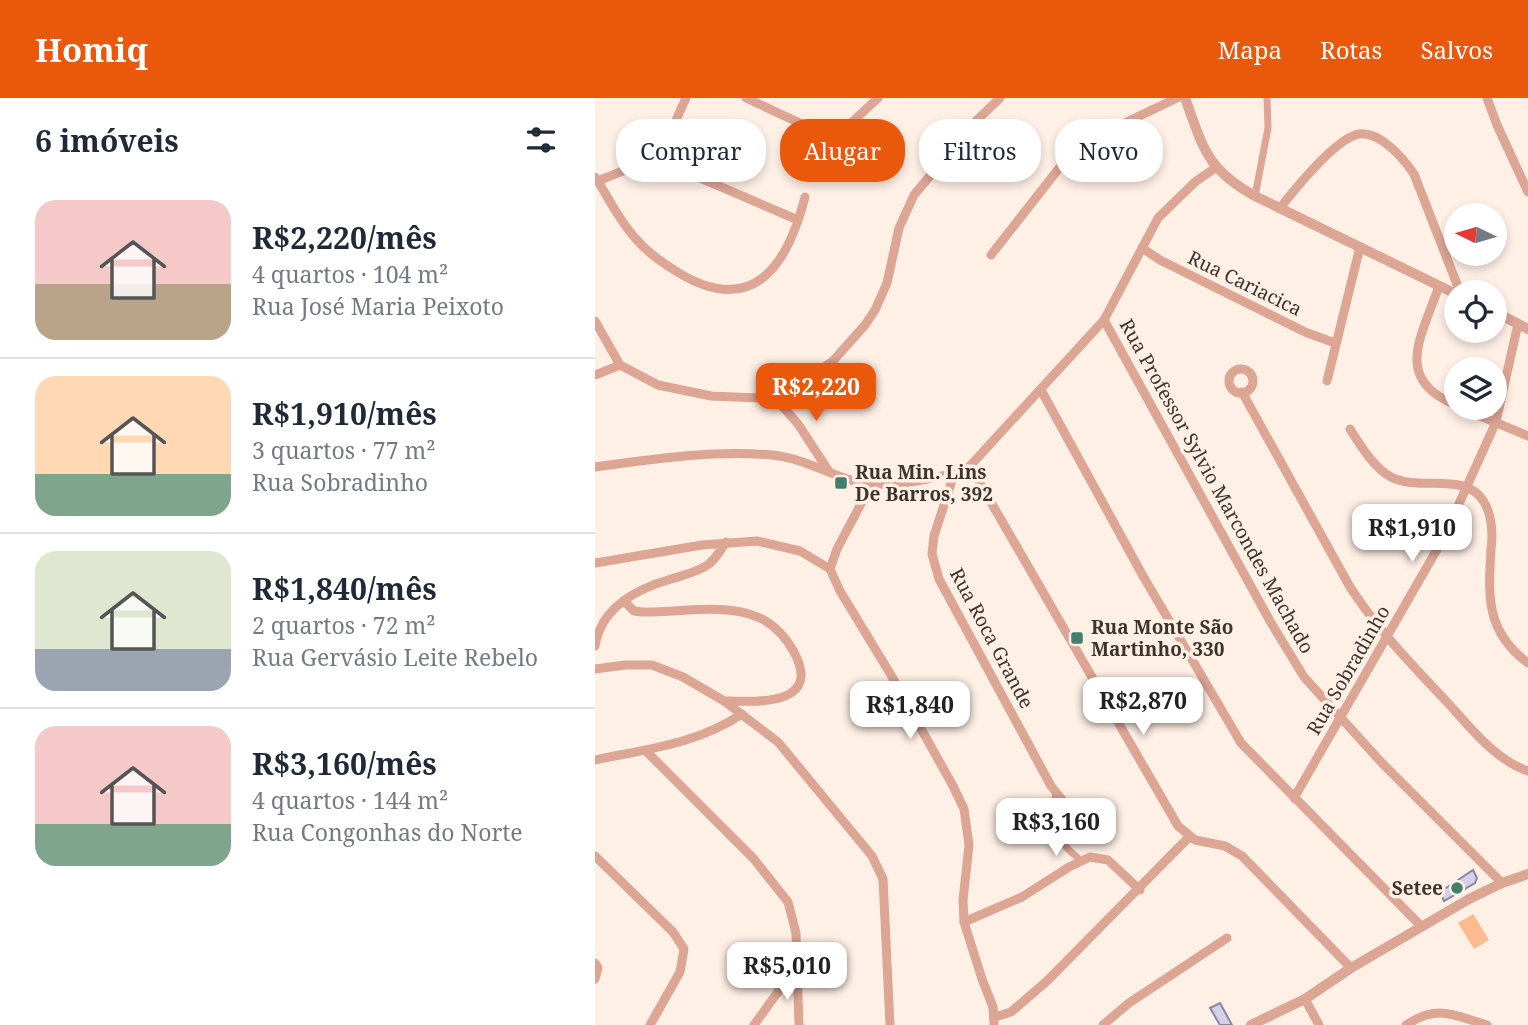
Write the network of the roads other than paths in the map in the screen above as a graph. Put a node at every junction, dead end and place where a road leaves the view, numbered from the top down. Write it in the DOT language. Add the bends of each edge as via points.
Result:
graph roads {
  1 [pos="686,98"];
  2 [pos="746,98"];
  3 [pos="878,98"];
  4 [pos="1000,98"];
  5 [pos="1177,98"];
  6 [pos="1185,98"];
  7 [pos="1267,98"];
  8 [pos="1487,98"];
  9 [pos="677,119"];
  10 [pos="1215,168"];
  11 [pos="616,172"];
  12 [pos="596,179"];
  13 [pos="710,182"];
  14 [pos="1528,192"];
  15 [pos="1255,196"];
  16 [pos="806,197"];
  17 [pos="1280,208"];
  18 [pos="798,220"];
  19 [pos="1360,247"];
  20 [pos="1142,248"];
  21 [pos="991,255"];
  22 [pos="1453,280"];
  23 [pos="1439,286"];
  24 [pos="1444,288"];
  25 [pos="1507,318"];
  26 [pos="1104,320"];
  27 [pos="595,321"];
  28 [pos="1523,326"];
  29 [pos="1335,343"];
  30 [pos="620,365"];
  31 [pos="595,375"];
  32 [pos="1327,381"];
  33 [pos="1041,390"];
  34 [pos="1242,392"];
  35 [pos="775,397"];
  36 [pos="1444,401"];
  37 [pos="1491,420"];
  38 [pos="1496,422"];
  39 [pos="1350,429"];
  40 [pos="1528,436"];
  41 [pos="970,466"];
  42 [pos="595,467"];
  43 [pos="828,470"];
  44 [pos="954,474"];
  45 [pos="871,485"];
  46 [pos="1468,486"];
  47 [pos="726,542"];
  48 [pos="595,562"];
  49 [pos="831,569"];
  50 [pos="624,601"];
  51 [pos="1386,639"];
  52 [pos="595,646"];
  53 [pos="1528,663"];
  54 [pos="595,669"];
  55 [pos="724,701"];
  56 [pos="742,714"];
  57 [pos="1340,719"];
  58 [pos="646,751"];
  59 [pos="595,760"];
  60 [pos="1528,771"];
  61 [pos="1056,794"];
  62 [pos="1294,798"];
  63 [pos="1068,807"];
  64 [pos="1189,837"];
  65 [pos="595,856"];
  66 [pos="1081,861"];
  67 [pos="1528,874"];
  68 [pos="1502,883"];
  69 [pos="1140,890"];
  70 [pos="964,922"];
  71 [pos="1421,926"];
  72 [pos="1227,938"];
  73 [pos="595,963"];
  74 [pos="798,964"];
  75 [pos="1351,968"];
  76 [pos="595,979"];
  77 [pos="1305,999"];
  78 [pos="994,1021"];
  79 [pos="650,1025"];
  80 [pos="754,1025"];
  81 [pos="799,1025"];
  82 [pos="890,1025"];
  83 [pos="1103,1025"];
  84 [pos="1251,1025"];
  85 [pos="1319,1025"];
  86 [pos="1406,1025"];
  87 [pos="1487,1025"];
  1 -- 9 [label="street"];
  2 -- 3 [label="street" via="832,138"];
  4 -- 35 [label="street" via="910,202 887,283 865,325 833,361"];
  5 -- 21 [label="street" via="1085,142 1067,158"];
  6 -- 10 [label="street"];
  7 -- 15 [label="street" via="1268,128"];
  8 -- 14 [label="street"];
  10 -- 15 [label="street"];
  10 -- 20 [label="street" via="1158,218"];
  11 -- 12 [label="street"];
  12 -- 18 [label="street" via="627,229 647,250 699,285 712,288 741,288 762,280 778,263"];
  13 -- 18 [label="street"];
  15 -- 17 [label="street"];
  16 -- 18 [label="street"];
  17 -- 19 [label="street"];
  17 -- 22 [label="street" via="1344,141 1359,134 1372,136 1384,142 1414,174"];
  19 -- 23 [label="street"];
  19 -- 29 [label="street"];
  20 -- 26 [label="street"];
  20 -- 29 [label="street, Rua Cariacica" via="1294,327"];
  23 -- 24 [label="street"];
  23 -- 36 [label="street" via="1416,361 1429,391"];
  25 -- 28 [label="street"];
  26 -- 33 [label="street"];
  26 -- 57 [label="street, Rua Professor Sylvio Marcondes Machado" via="1276,632 1304,677"];
  27 -- 30 [label="street"];
  28 -- 38 [label="street, Rua Sobradinho"];
  29 -- 32 [label="street"];
  30 -- 31 [label="street"];
  30 -- 35 [label="street" via="658,385 698,394"];
  33 -- 41 [label="street"];
  33 -- 62 [label="street" via="1221,712 1241,743"];
  34 -- 51 [label="street" via="1350,587"];
  35 -- 43 [label="street" via="799,424"];
  37 -- 38 [label="street"];
  38 -- 40 [label="street"];
  38 -- 46 [label="street, Rua Sobradinho"];
  39 -- 46 [label="street" via="1369,457 1401,482"];
  41 -- 44 [label="street"];
  41 -- 64 [label="street" via="1178,827"];
  42 -- 43 [label="street" via="737,454 793,458"];
  43 -- 45 [label="street"];
  44 -- 45 [label="street"];
  44 -- 61 [label="street, Rua Roca Grande" via="934,536 932,554 939,579"];
  45 -- 49 [label="street"];
  46 -- 51 [label="street, Rua Sobradinho"];
  46 -- 53 [label="street" via="1479,494 1490,515 1494,620 1510,648"];
  47 -- 48 [label="street"];
  47 -- 49 [label="street" via="757,541 786,547"];
  47 -- 50 [label="street" via="710,563 653,584"];
  49 -- 70 [label="street" via="964,809 969,845"];
  50 -- 52 [label="street" via="604,619"];
  50 -- 55 [label="street" via="642,612 746,613 780,632 799,665 799,686 774,700"];
  51 -- 57 [label="street, Rua Sobradinho"];
  51 -- 60 [label="street" via="1497,754"];
  54 -- 55 [label="street" via="652,665"];
  55 -- 56 [label="street"];
  56 -- 58 [label="street" via="702,736"];
  56 -- 82 [label="street" via="778,742 879,867"];
  57 -- 62 [label="street, Rua Sobradinho"];
  57 -- 68 [label="street, Rua Professor Sylvio Marcondes Machado"];
  58 -- 59 [label="street"];
  58 -- 74 [label="street" via="753,858 788,902"];
  61 -- 63 [label="street, Rua Roca Grande"];
  61 -- 66 [label="street" via="1052,805 1059,834 1069,852"];
  62 -- 71 [label="street"];
  64 -- 69 [label="street"];
  64 -- 75 [label="street" via="1225,846 1242,856"];
  65 -- 79 [label="street" via="673,932 684,949 680,972"];
  66 -- 69 [label="street" via="1090,857 1108,860"];
  66 -- 70 [label="street" via="1022,897"];
  67 -- 68 [label="street"];
  68 -- 71 [label="street"];
  69 -- 78 [label="street" via="1047,981"];
  70 -- 78 [label="street"];
  71 -- 75 [label="street"];
  72 -- 83 [label="street"];
  73 -- 76 [label="street"];
  74 -- 80 [label="street"];
  74 -- 81 [label="street"];
  75 -- 77 [label="street"];
  77 -- 84 [label="street"];
  77 -- 85 [label="street"];
  86 -- 87 [label="street" via="1421,1015 1441,1012"];
}
